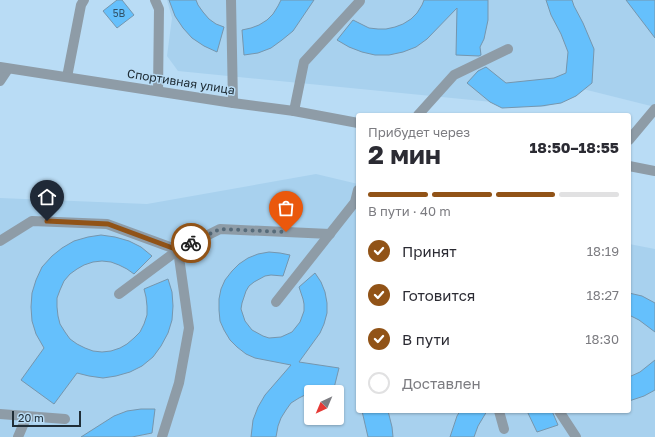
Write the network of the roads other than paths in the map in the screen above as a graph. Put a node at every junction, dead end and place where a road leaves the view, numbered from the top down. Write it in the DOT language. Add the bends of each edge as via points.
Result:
graph roads {
  1 [pos="84,0"];
  2 [pos="155,0"];
  3 [pos="231,0"];
  4 [pos="360,1"];
  5 [pos="508,49"];
  6 [pos="4,68"];
  7 [pos="67,77"];
  8 [pos="0,81"];
  9 [pos="158,91"];
  10 [pos="233,103"];
  11 [pos="655,108"];
  12 [pos="294,111"];
  13 [pos="420,113"];
  14 [pos="356,123"];
  15 [pos="631,138"];
  16 [pos="631,166"];
  17 [pos="655,171"];
  18 [pos="356,205"];
  19 [pos="330,234"];
  20 [pos="0,242"];
  21 [pos="178,250"];
  22 [pos="119,294"];
  23 [pos="276,302"];
  24 [pos="500,413"];
  25 [pos="560,413"];
  26 [pos="0,414"];
  27 [pos="27,416"];
  28 [pos="65,419"];
  29 [pos="504,429"];
  30 [pos="18,437"];
  31 [pos="162,437"];
  32 [pos="576,437"];
  1 -- 7 [label="street"];
  2 -- 9 [label="street" via="159,9"];
  3 -- 10 [label="street"];
  4 -- 12 [label="street" via="304,62"];
  5 -- 13 [label="street" via="454,75"];
  6 -- 7 [label="street, Спортивная улица"];
  6 -- 8 [label="street"];
  7 -- 9 [label="street, Спортивная улица"];
  9 -- 10 [label="street, Спортивная улица"];
  10 -- 12 [label="street, Спортивная улица"];
  11 -- 15 [label="street"];
  12 -- 14 [label="street, Спортивная улица"];
  16 -- 17 [label="street"];
  18 -- 19 [label="street"];
  19 -- 21 [label="street" via="220,229"];
  19 -- 23 [label="street"];
  20 -- 21 [label="street" via="32,221 108,224"];
  21 -- 22 [label="street"];
  21 -- 31 [label="street" via="189,328 179,383"];
  24 -- 29 [label="street"];
  25 -- 32 [label="street"];
  26 -- 27 [label="street"];
  27 -- 28 [label="street"];
  27 -- 30 [label="street"];
}
